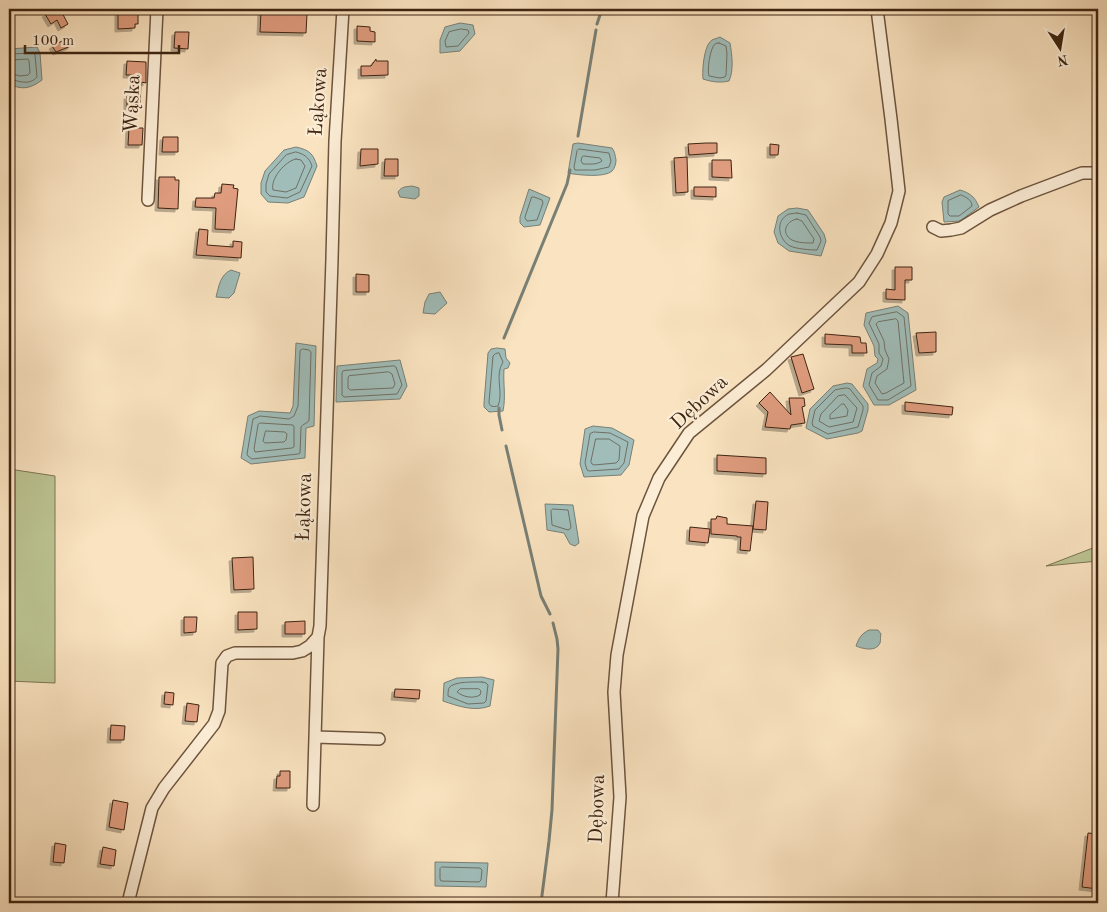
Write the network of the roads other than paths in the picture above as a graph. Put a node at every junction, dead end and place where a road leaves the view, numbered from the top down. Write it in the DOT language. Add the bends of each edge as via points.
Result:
graph roads {
  1 [pos="156,9"];
  2 [pos="343,9"];
  3 [pos="877,9"];
  4 [pos="1098,174"];
  5 [pos="148,200"];
  6 [pos="933,227"];
  7 [pos="318,637"];
  8 [pos="315,737"];
  9 [pos="379,739"];
  10 [pos="313,805"];
  11 [pos="128,903"];
  12 [pos="612,903"];
  1 -- 5 [label="street, Wąska"];
  2 -- 7 [label="street, Łąkowa" via="335,141"];
  3 -- 12 [label="street, Dębowa" via="899,192 888,231 859,282 766,370 689,432 659,478 643,516 616,655 614,692 620,797"];
  4 -- 6 [label="street" via="1082,173 1021,196 961,228 941,231"];
  7 -- 8 [label="street, Łąkowa"];
  7 -- 11 [label="street" via="302,651 235,653 222,663 219,711 214,724 152,808"];
  8 -- 9 [label="street"];
  8 -- 10 [label="street, Łąkowa"];
}
